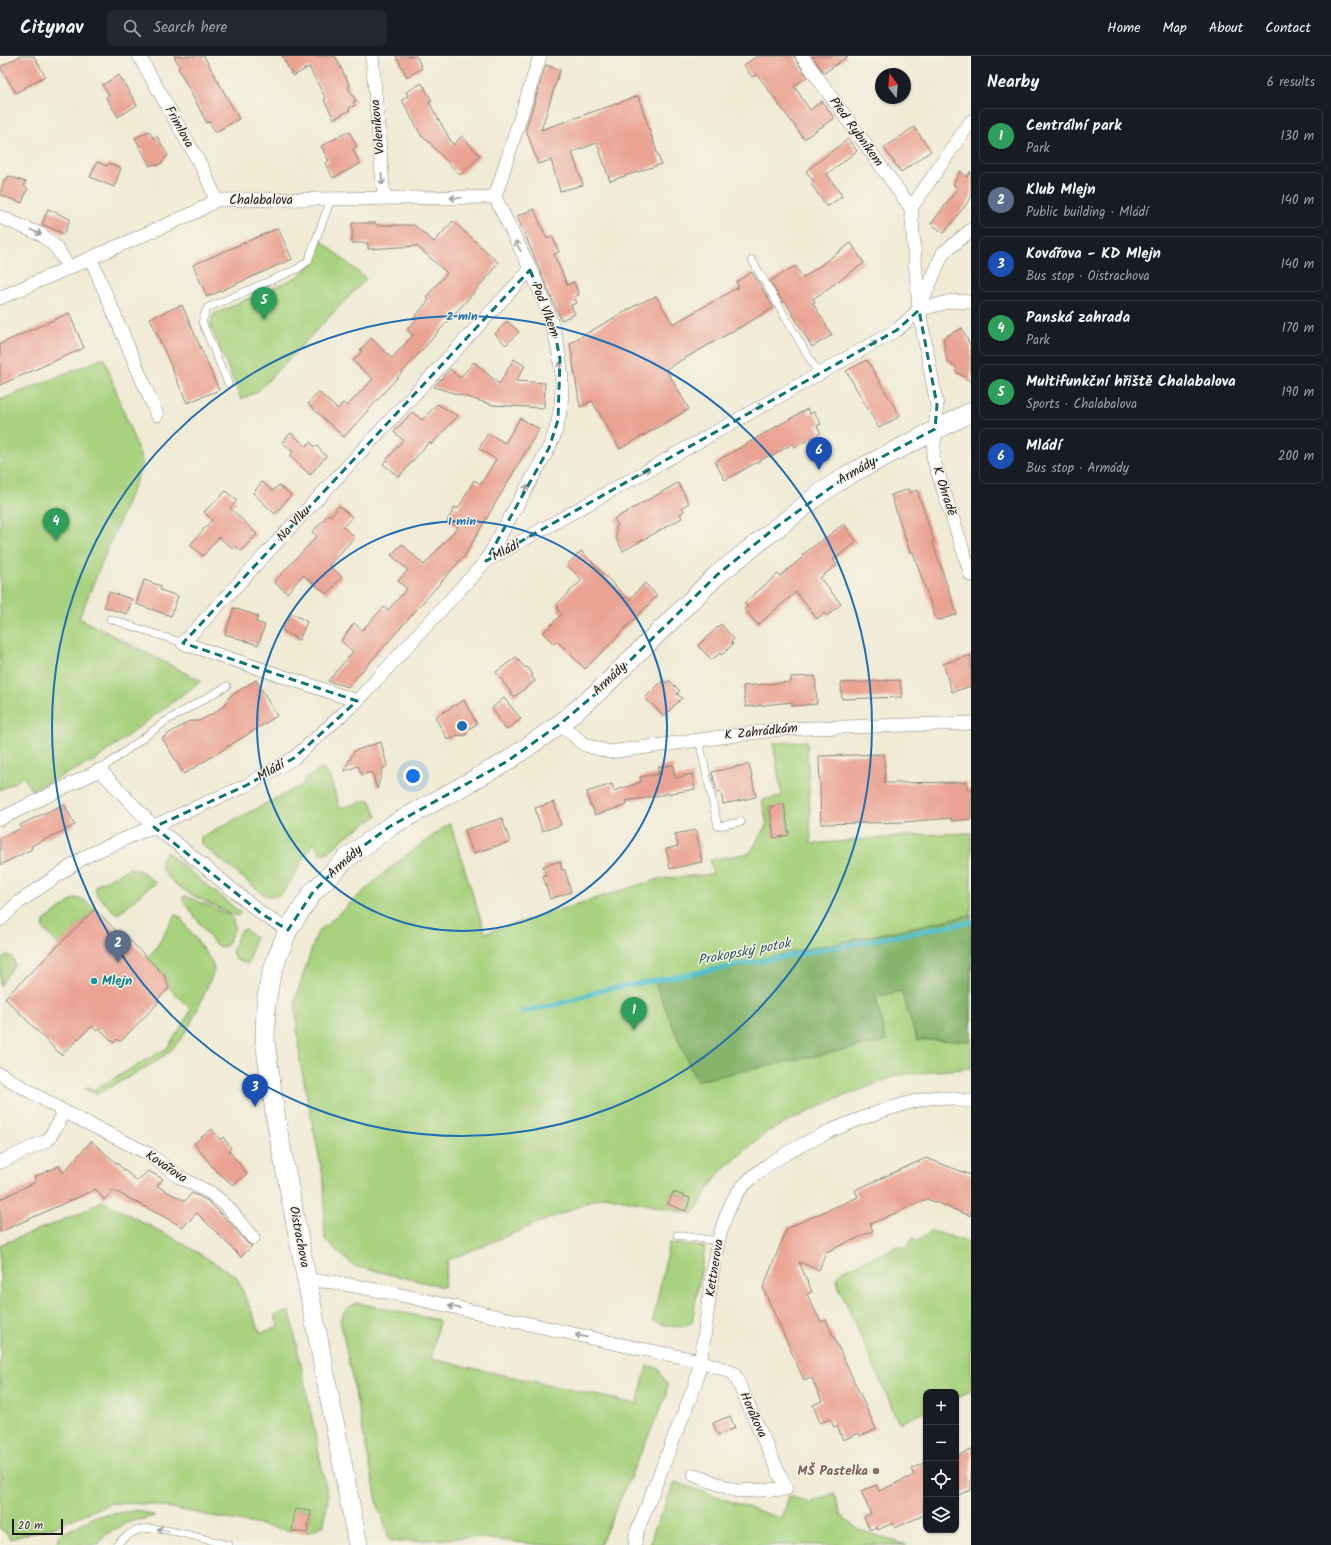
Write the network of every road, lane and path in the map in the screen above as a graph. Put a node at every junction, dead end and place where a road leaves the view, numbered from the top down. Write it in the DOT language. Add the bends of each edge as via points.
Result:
graph roads {
  1 [pos="139,56"];
  2 [pos="372,56"];
  3 [pos="540,56"];
  4 [pos="802,56"];
  5 [pos="971,121"];
  6 [pos="494,197"];
  7 [pos="389,198"];
  8 [pos="331,199"];
  9 [pos="216,200"];
  10 [pos="911,208"];
  11 [pos="0,216"];
  12 [pos="971,230"];
  13 [pos="91,259"];
  14 [pos="752,260"];
  15 [pos="69,268"];
  16 [pos="530,270"];
  17 [pos="0,298"];
  18 [pos="971,302"];
  19 [pos="918,310"];
  20 [pos="818,373"];
  21 [pos="228,383"];
  22 [pos="971,412"];
  23 [pos="156,415"];
  24 [pos="935,429"];
  25 [pos="486,561"];
  26 [pos="971,575"];
  27 [pos="110,619"];
  28 [pos="183,643"];
  29 [pos="227,686"];
  30 [pos="357,701"];
  31 [pos="971,723"];
  32 [pos="560,724"];
  33 [pos="699,740"];
  34 [pos="100,770"];
  35 [pos="0,818"];
  36 [pos="741,822"];
  37 [pos="154,827"];
  38 [pos="0,920"];
  39 [pos="288,930"];
  40 [pos="0,1074"];
  41 [pos="971,1101"];
  42 [pos="65,1112"];
  43 [pos="0,1162"];
  44 [pos="677,1235"];
  45 [pos="253,1238"];
  46 [pos="718,1241"];
  47 [pos="307,1280"];
  48 [pos="701,1360"];
  49 [pos="694,1476"];
  50 [pos="116,1545"];
  51 [pos="229,1545"];
  52 [pos="358,1545"];
  53 [pos="635,1545"];
  1 -- 9 [label="street, Frimlova" via="204,171"];
  2 -- 7 [label="street, Voleníkova, one-way"];
  3 -- 6 [label="street"];
  4 -- 10 [label="street, Před Rybníkem"];
  5 -- 10 [label="street"];
  6 -- 7 [label="street, Chalabalova, one-way"];
  16 -- 6 [label="street, Pod Vlkem, one-way"];
  7 -- 8 [label="street, Chalabalova"];
  8 -- 9 [label="street, Chalabalova"];
  8 -- 21 [label="lane" via="308,261 297,269 207,308 202,322"];
  9 -- 13 [label="street, Chalabalova" via="198,211"];
  10 -- 19 [label="street"];
  11 -- 15 [label="street, one-way" via="42,235 56,247"];
  12 -- 19 [label="street" via="943,253"];
  13 -- 15 [label="street, Chalabalova"];
  13 -- 23 [label="street"];
  14 -- 20 [label="lane"];
  15 -- 17 [label="street, Chalabalova"];
  25 -- 16 [label="street, Pod Vlkem, one-way" via="549,448 558,420 558,344"];
  16 -- 28 [label="street, Na Vlku"];
  18 -- 19 [label="street" via="951,301"];
  20 -- 19 [label="street, Mládí, one-way" via="897,330"];
  19 -- 24 [label="street" via="937,405"];
  25 -- 20 [label="street, Mládí, one-way"];
  22 -- 24 [label="street, Armády"];
  24 -- 26 [label="street, K Ohradě" via="933,458"];
  24 -- 32 [label="street, Armády" via="848,475 775,528 717,575 599,691"];
  25 -- 30 [label="street, Mládí"];
  27 -- 28 [label="lane"];
  28 -- 30 [label="street"];
  29 -- 34 [label="lane" via="166,721"];
  30 -- 37 [label="street, Mládí" via="294,758 247,785"];
  31 -- 33 [label="street, K Zahrádkám" via="781,728"];
  32 -- 33 [label="street, K Zahrádkám" via="585,745 610,752"];
  32 -- 39 [label="street, Armády" via="506,762 389,827 347,858 313,892"];
  33 -- 36 [label="lane" via="718,826"];
  34 -- 35 [label="street"];
  34 -- 37 [label="street"];
  37 -- 38 [label="street, Mládí" via="86,856 19,902"];
  37 -- 39 [label="street" via="262,914"];
  39 -- 47 [label="street, Oistrachova" via="270,980 266,1003 265,1041 277,1126"];
  40 -- 42 [label="street, Kovářova"];
  41 -- 46 [label="street, Kettnerova" via="931,1098 884,1110 810,1142 767,1165 747,1182 732,1201"];
  42 -- 43 [label="street" via="48,1140"];
  42 -- 45 [label="street, Kovářova" via="149,1154 179,1177 211,1194 227,1206"];
  44 -- 46 [label="lane"];
  46 -- 48 [label="street, Kettnerova"];
  48 -- 47 [label="street, Horákova, one-way" via="361,1287"];
  47 -- 52 [label="street, Oistrachova"];
  48 -- 49 [label="street, Horákova" via="734,1373 786,1489 737,1491"];
  48 -- 53 [label="street, Kettnerova" via="695,1385 636,1534"];
  51 -- 50 [label="lane, one-way" via="158,1529 142,1529 123,1537"];
}
